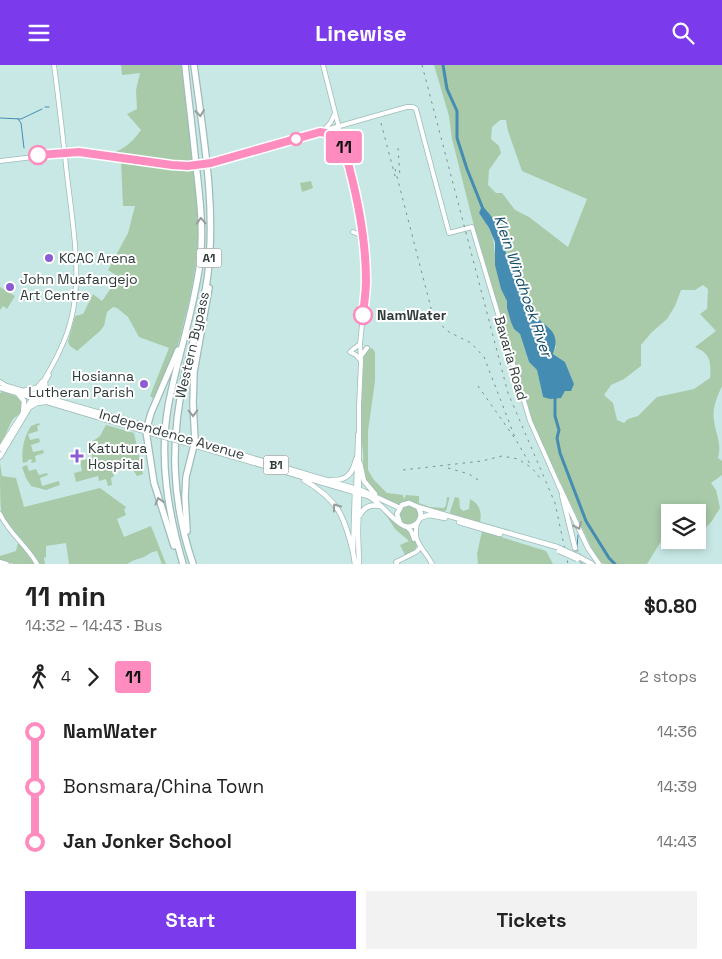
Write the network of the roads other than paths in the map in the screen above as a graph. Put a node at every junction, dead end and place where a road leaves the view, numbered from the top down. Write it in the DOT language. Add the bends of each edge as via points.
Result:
graph roads {
  1 [pos="54,65"];
  2 [pos="185,65"];
  3 [pos="194,65"];
  4 [pos="323,65"];
  5 [pos="333,103"];
  6 [pos="334,110"];
  7 [pos="339,126"];
  8 [pos="320,132"];
  9 [pos="343,144"];
  10 [pos="64,152"];
  11 [pos="345,152"];
  12 [pos="0,161"];
  13 [pos="211,226"];
  14 [pos="352,232"];
  15 [pos="364,240"];
  16 [pos="196,284"];
  17 [pos="361,344"];
  18 [pos="361,354"];
  19 [pos="361,361"];
  20 [pos="0,382"];
  21 [pos="43,382"];
  22 [pos="0,389"];
  23 [pos="24,391"];
  24 [pos="17,393"];
  25 [pos="35,396"];
  26 [pos="55,399"];
  27 [pos="48,402"];
  28 [pos="30,407"];
  29 [pos="24,413"];
  30 [pos="146,429"];
  31 [pos="193,443"];
  32 [pos="0,449"];
  33 [pos="0,457"];
  34 [pos="358,461"];
  35 [pos="293,475"];
  36 [pos="318,477"];
  37 [pos="560,486"];
  38 [pos="357,491"];
  39 [pos="378,497"];
  40 [pos="384,507"];
  41 [pos="418,507"];
  42 [pos="400,508"];
  43 [pos="0,514"];
  44 [pos="420,518"];
  45 [pos="358,520"];
  46 [pos="400,523"];
  47 [pos="417,523"];
  48 [pos="406,527"];
  49 [pos="480,527"];
  50 [pos="421,548"];
  51 [pos="575,548"];
  52 [pos="353,552"];
  53 [pos="0,562"];
  54 [pos="397,563"];
  55 [pos="589,563"];
  56 [pos="7,564"];
  57 [pos="38,564"];
  58 [pos="182,564"];
  59 [pos="194,564"];
  60 [pos="354,564"];
  61 [pos="360,564"];
  62 [pos="432,564"];
  63 [pos="599,564"];
  1 -- 10 [label="street"];
  16 -- 2 [label="highway, Western Bypass / A1, one-way" via="202,240"];
  3 -- 13 [label="highway, Western Bypass / A1, one-way"];
  4 -- 5 [label="street"];
  5 -- 6 [label="street"];
  5 -- 7 [label="street"];
  6 -- 7 [label="street"];
  6 -- 8 [label="street" via="332,122"];
  7 -- 8 [label="street"];
  7 -- 9 [label="street"];
  7 -- 11 [label="street"];
  7 -- 37 [label="street, Bavaria Road" via="407,107 416,109 449,233 472,227 523,400"];
  8 -- 9 [label="street" via="334,136"];
  8 -- 10 [label="street, bridge" via="194,165"];
  9 -- 11 [label="street"];
  10 -- 12 [label="street"];
  10 -- 21 [label="street" via="76,269 73,309 64,341"];
  11 -- 15 [label="street"];
  13 -- 31 [label="highway, one-way" via="208,297 194,372"];
  13 -- 59 [label="highway, Western Bypass / A1" via="207,282 180,396 174,448 178,503"];
  14 -- 15 [label="street"];
  15 -- 17 [label="street" via="366,279"];
  16 -- 30 [label="highway" via="174,361"];
  16 -- 58 [label="highway, Western Bypass / A1" via="168,408 165,441 167,495"];
  17 -- 18 [label="street"];
  17 -- 18 [label="street" via="367,348"];
  17 -- 19 [label="street" via="351,351"];
  18 -- 19 [label="street"];
  19 -- 34 [label="street"];
  20 -- 23 [label="main road, Independence Avenue"];
  21 -- 23 [label="main road"];
  21 -- 25 [label="street"];
  21 -- 26 [label="main road" via="47,393"];
  22 -- 24 [label="main road, Independence Avenue"];
  23 -- 25 [label="main road, Independence Avenue"];
  24 -- 25 [label="main road, Independence Avenue"];
  24 -- 29 [label="main road" via="24,401"];
  25 -- 26 [label="main road, Independence Avenue"];
  25 -- 27 [label="main road, Independence Avenue"];
  25 -- 28 [label="street"];
  25 -- 29 [label="street"];
  26 -- 30 [label="main road, Independence Avenue"];
  27 -- 28 [label="main road"];
  27 -- 30 [label="main road, Independence Avenue"];
  28 -- 33 [label="street"];
  29 -- 32 [label="street"];
  30 -- 31 [label="main road, Independence Avenue, bridge"];
  58 -- 30 [label="highway, one-way" via="156,493"];
  31 -- 35 [label="main road, Independence Avenue / B1"];
  31 -- 36 [label="main road, Independence Avenue / B1"];
  31 -- 59 [label="highway" via="185,497 186,526"];
  34 -- 36 [label="main road" via="345,478"];
  34 -- 38 [label="street"];
  34 -- 39 [label="main road" via="364,481"];
  35 -- 38 [label="main road, Independence Avenue / B1"];
  52 -- 35 [label="main road, B1, one-way" via="344,520 332,501 321,490"];
  36 -- 38 [label="main road, Independence Avenue / B1"];
  37 -- 51 [label="main road"];
  37 -- 63 [label="main road, one-way"];
  38 -- 39 [label="main road, Independence Avenue"];
  38 -- 40 [label="main road, Independence Avenue"];
  38 -- 45 [label="main road"];
  38 -- 52 [label="main road"];
  39 -- 42 [label="main road, Independence Avenue"];
  40 -- 45 [label="main road" via="368,507"];
  40 -- 46 [label="main road, Independence Avenue"];
  41 -- 42 [label="main road, Independence Avenue" via="409,503"];
  41 -- 44 [label="main road"];
  41 -- 49 [label="main road"];
  42 -- 46 [label="main road" via="397,514"];
  43 -- 57 [label="street"];
  44 -- 47 [label="main road"];
  44 -- 49 [label="main road" via="433,515"];
  45 -- 61 [label="main road"];
  46 -- 48 [label="main road, Independence Avenue"];
  47 -- 48 [label="main road"];
  47 -- 50 [label="street, Independence Avenue" via="415,536"];
  48 -- 50 [label="street, Independence Avenue"];
  49 -- 55 [label="main road, bridge" via="558,549"];
  50 -- 54 [label="street"];
  50 -- 62 [label="street, Independence Avenue"];
  52 -- 60 [label="main road, B1"];
  53 -- 56 [label="street"];
}
